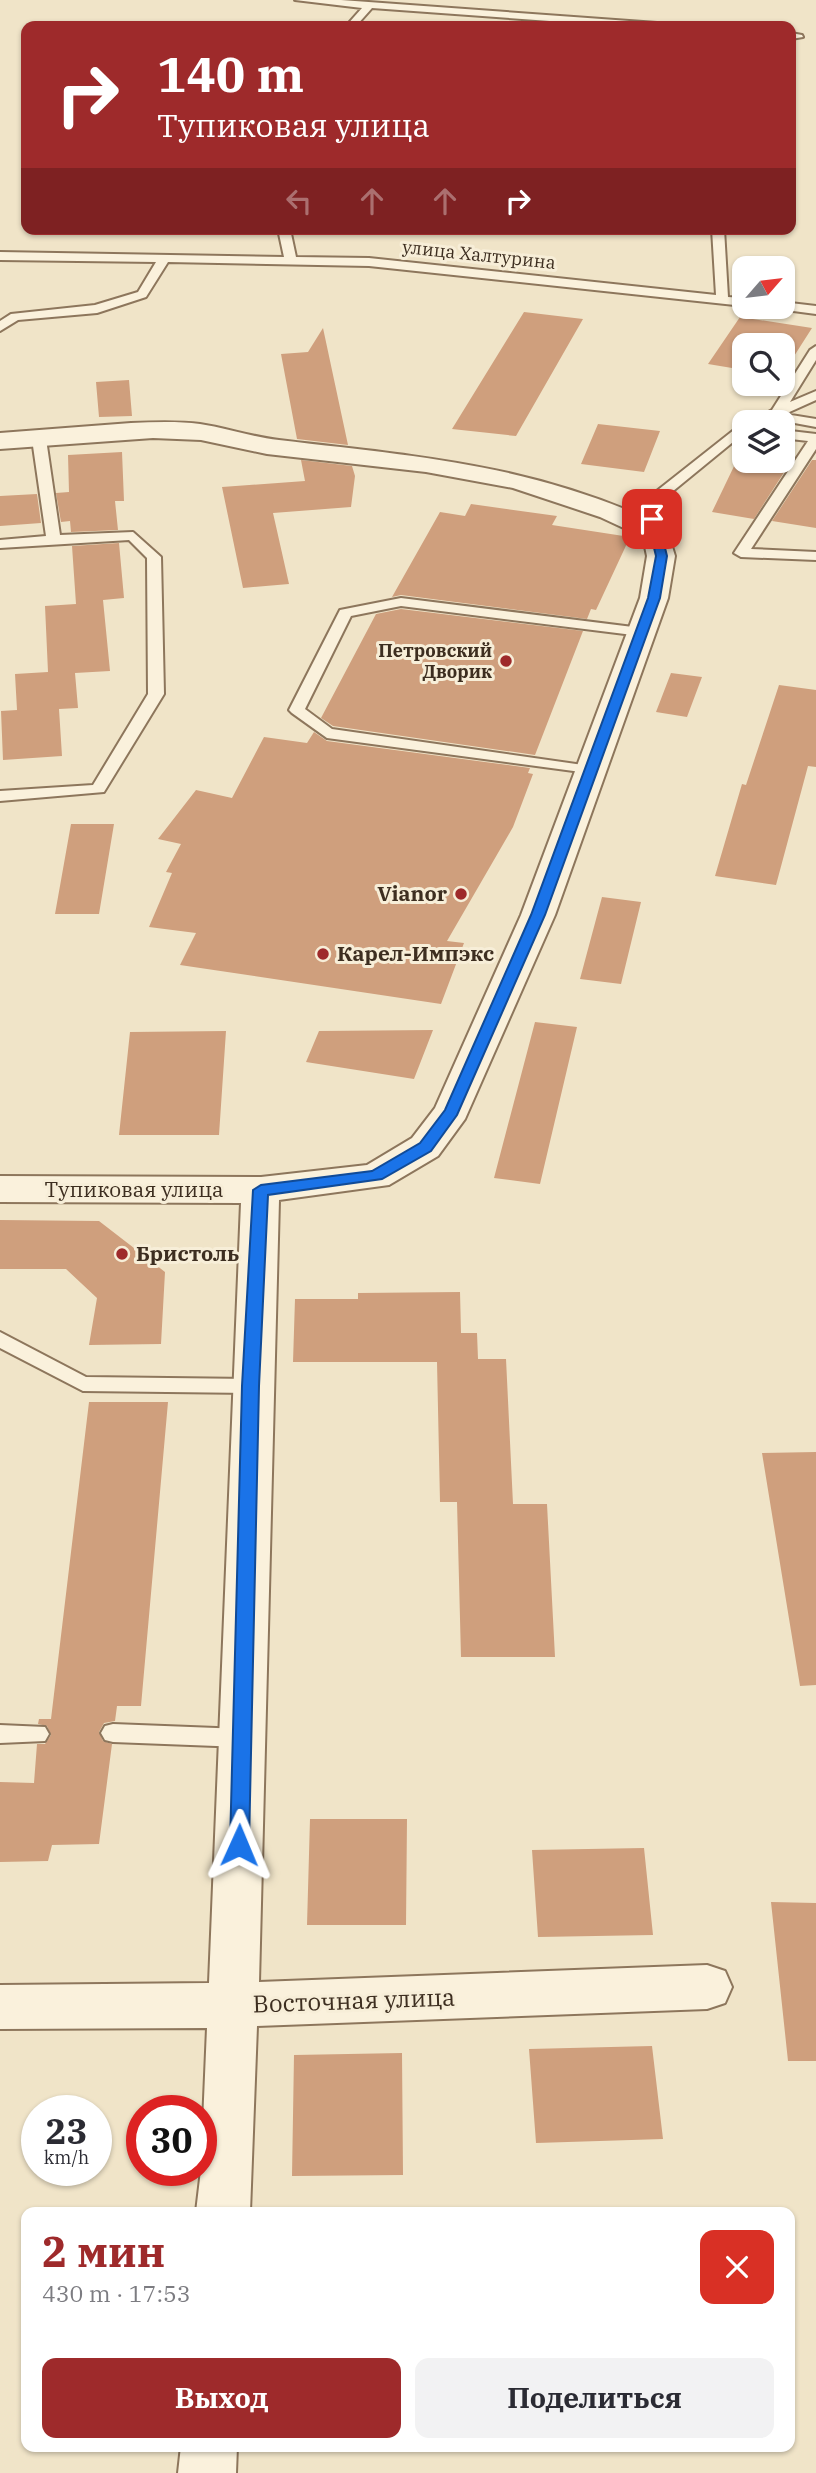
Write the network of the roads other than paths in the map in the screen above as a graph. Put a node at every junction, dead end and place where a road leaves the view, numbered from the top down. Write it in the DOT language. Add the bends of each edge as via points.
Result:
graph roads {
  1 [pos="300,0"];
  2 [pos="370,5"];
  3 [pos="356,21"];
  4 [pos="589,21"];
  5 [pos="285,235"];
  6 [pos="718,235"];
  7 [pos="0,256"];
  8 [pos="163,260"];
  9 [pos="291,261"];
  10 [pos="722,299"];
  11 [pos="732,300"];
  12 [pos="795,308"];
  13 [pos="816,310"];
  14 [pos="0,327"];
  15 [pos="816,350"];
  16 [pos="816,395"];
  17 [pos="779,410"];
  18 [pos="787,410"];
  19 [pos="795,419"];
  20 [pos="816,422"];
  21 [pos="795,436"];
  22 [pos="732,437"];
  23 [pos="39,439"];
  24 [pos="816,439"];
  25 [pos="0,441"];
  26 [pos="656,533"];
  27 [pos="54,540"];
  28 [pos="0,544"];
  29 [pos="816,556"];
  30 [pos="641,632"];
  31 [pos="590,771"];
  32 [pos="0,796"];
  33 [pos="0,1189"];
  34 [pos="261,1190"];
  35 [pos="0,1339"];
  36 [pos="251,1386"];
  37 [pos="113,1733"];
  38 [pos="0,1734"];
  39 [pos="37,1734"];
  40 [pos="242,1738"];
  41 [pos="708,1987"];
  42 [pos="235,2005"];
  43 [pos="0,2007"];
  44 [pos="223,2207"];
  45 [pos="209,2452"];
  46 [pos="207,2473"];
  1 -- 2 [label="lane"];
  2 -- 3 [label="lane"];
  2 -- 4 [label="lane"];
  5 -- 9 [label="lane"];
  6 -- 10 [label="lane"];
  7 -- 8 [label="lane, улица Халтурина"];
  8 -- 9 [label="lane, улица Халтурина"];
  8 -- 14 [label="lane" via="142,294 97,309 15,317"];
  9 -- 10 [label="lane, улица Халтурина" via="396,264"];
  10 -- 11 [label="lane, улица Халтурина"];
  12 -- 13 [label="lane"];
  15 -- 17 [label="lane"];
  16 -- 18 [label="lane"];
  19 -- 20 [label="lane"];
  21 -- 24 [label="lane"];
  22 -- 26 [label="lane" via="649,504"];
  23 -- 25 [label="street"];
  23 -- 26 [label="street" via="178,430 278,448 435,464 511,477 618,514"];
  23 -- 27 [label="lane"];
  24 -- 29 [label="lane" via="741,553"];
  26 -- 30 [label="street, Тупиковая улица" via="662,556"];
  27 -- 28 [label="lane"];
  27 -- 32 [label="lane" via="134,536 154,557 156,694 98,789"];
  30 -- 31 [label="street, Тупиковая улица"];
  30 -- 31 [label="lane" via="401,602 345,613 297,710 327,733"];
  31 -- 34 [label="street, Тупиковая улица" via="538,915 452,1111 425,1147 376,1176"];
  33 -- 34 [label="street, Тупиковая улица"];
  34 -- 36 [label="street"];
  35 -- 36 [label="lane" via="83,1384"];
  36 -- 40 [label="street"];
  37 -- 40 [label="lane"];
  38 -- 39 [label="lane"];
  40 -- 42 [label="street"];
  41 -- 42 [label="street, Восточная улица"];
  42 -- 43 [label="street, Восточная улица"];
  42 -- 44 [label="street"];
  45 -- 46 [label="street"];
}
